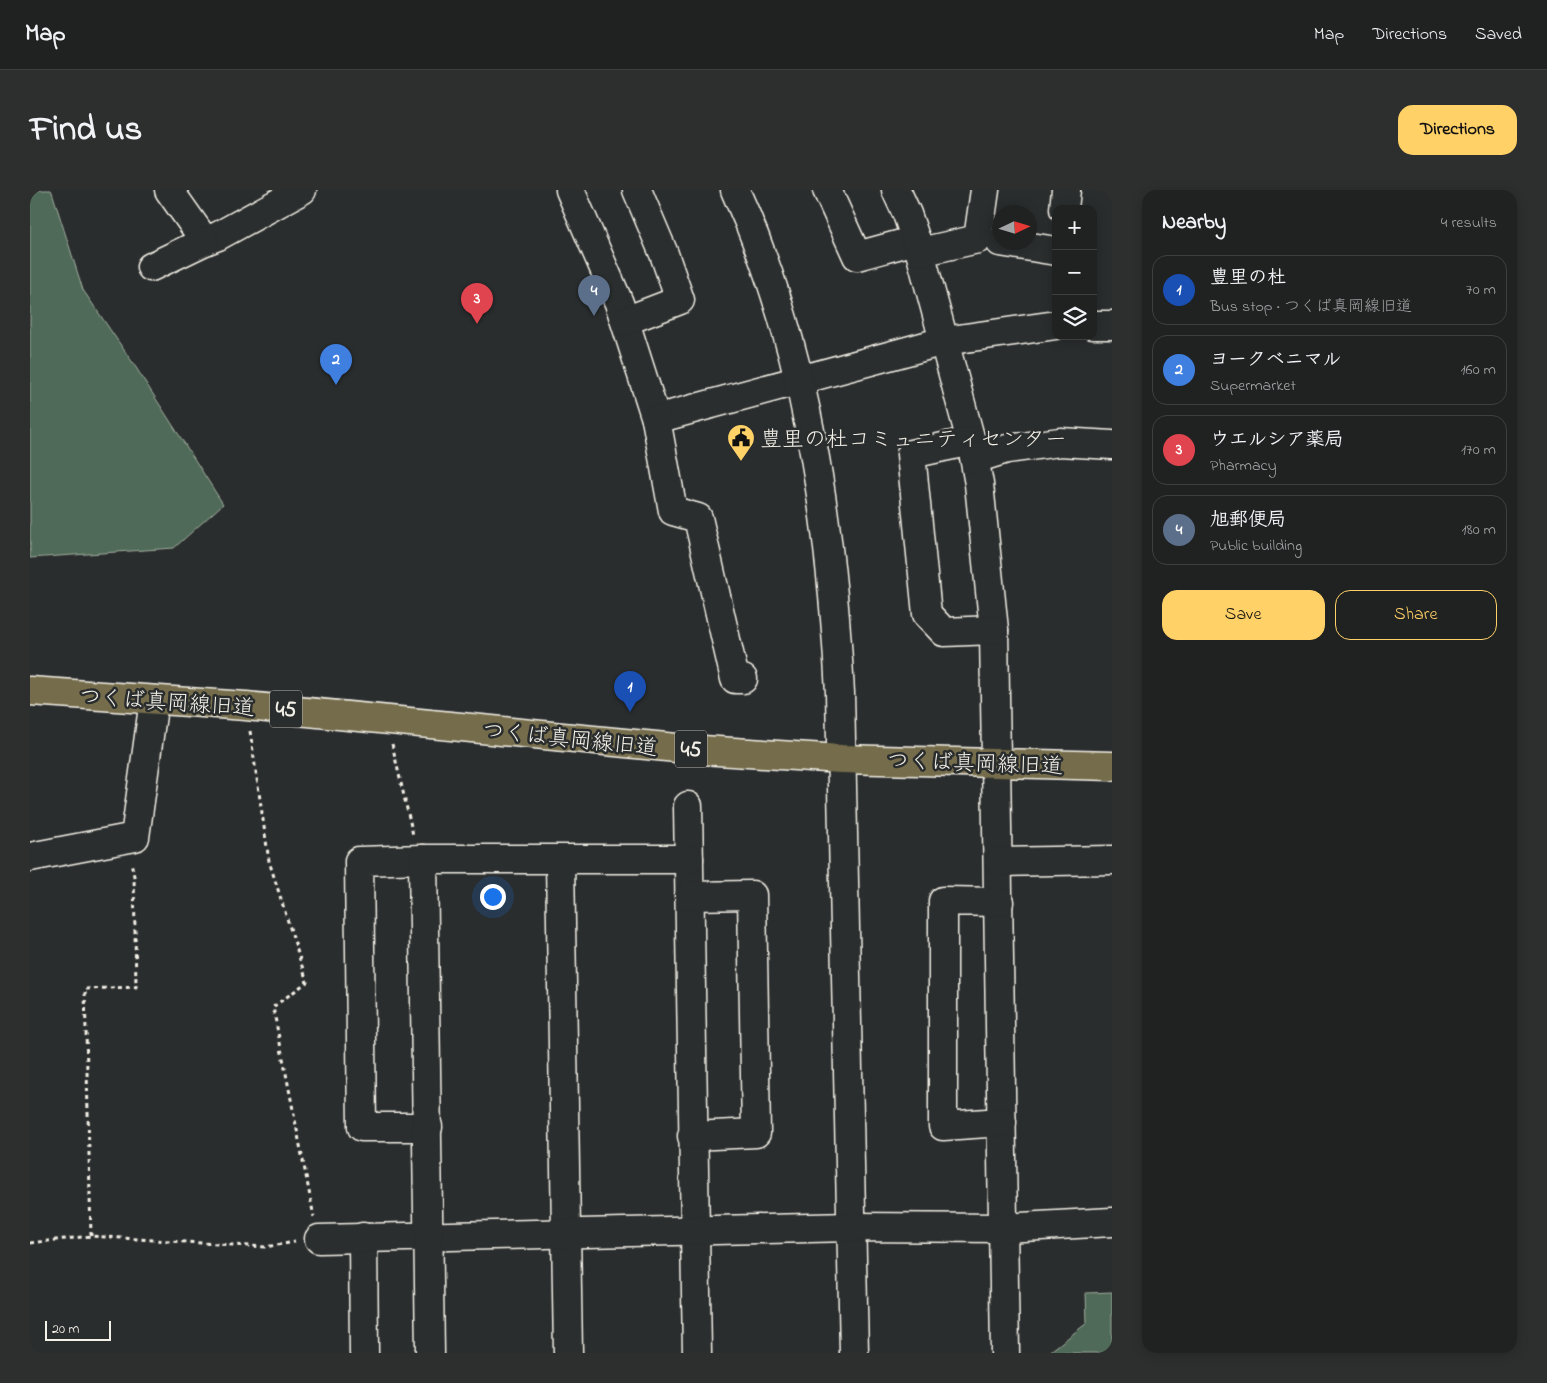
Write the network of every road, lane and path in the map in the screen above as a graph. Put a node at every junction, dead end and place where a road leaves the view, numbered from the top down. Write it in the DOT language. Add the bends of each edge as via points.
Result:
graph roads {
  1 [pos="169,190"];
  2 [pos="302,190"];
  3 [pos="570,190"];
  4 [pos="637,190"];
  5 [pos="735,190"];
  6 [pos="827,190"];
  7 [pos="896,190"];
  8 [pos="984,190"];
  9 [pos="1066,190"];
  10 [pos="1064,205"];
  11 [pos="992,235"];
  12 [pos="204,241"];
  13 [pos="992,241"];
  14 [pos="918,246"];
  15 [pos="1037,249"];
  16 [pos="1052,251"];
  17 [pos="151,267"];
  18 [pos="625,321"];
  19 [pos="1097,325"];
  20 [pos="1112,325"];
  21 [pos="1052,326"];
  22 [pos="944,341"];
  23 [pos="799,380"];
  24 [pos="656,419"];
  25 [pos="1112,445"];
  26 [pos="973,450"];
  27 [pos="994,630"];
  28 [pos="744,679"];
  29 [pos="30,691"];
  30 [pos="154,700"];
  31 [pos="246,706"];
  32 [pos="386,719"];
  33 [pos="841,759"];
  34 [pos="998,763"];
  35 [pos="1112,766"];
  36 [pos="688,806"];
  37 [pos="128,839"];
  38 [pos="30,857"];
  39 [pos="423,859"];
  40 [pos="689,859"];
  41 [pos="1112,860"];
  42 [pos="560,861"];
  43 [pos="999,862"];
  44 [pos="689,896"];
  45 [pos="999,902"];
  46 [pos="1002,1122"];
  47 [pos="428,1127"];
  48 [pos="692,1136"];
  49 [pos="1112,1222"];
  50 [pos="851,1227"];
  51 [pos="1003,1228"];
  52 [pos="694,1231"];
  53 [pos="566,1233"];
  54 [pos="430,1235"];
  55 [pos="92,1236"];
  56 [pos="363,1237"];
  57 [pos="318,1238"];
  58 [pos="30,1243"];
  59 [pos="364,1353"];
  60 [pos="430,1353"];
  61 [pos="568,1353"];
  62 [pos="697,1353"];
  63 [pos="854,1353"];
  64 [pos="1005,1353"];
  1 -- 12 [label="street"];
  2 -- 12 [label="street"];
  3 -- 18 [label="street"];
  4 -- 18 [label="street" via="680,300"];
  5 -- 23 [label="street" via="778,303"];
  6 -- 14 [label="street" via="857,256"];
  7 -- 14 [label="street"];
  8 -- 11 [label="street"];
  9 -- 10 [label="street"];
  12 -- 17 [label="street"];
  13 -- 14 [label="street"];
  14 -- 22 [label="street"];
  15 -- 16 [label="street"];
  18 -- 24 [label="street"];
  19 -- 20 [label="street"];
  21 -- 22 [label="street"];
  22 -- 23 [label="street"];
  22 -- 26 [label="street"];
  23 -- 24 [label="street"];
  23 -- 33 [label="street" via="824,504 837,650"];
  24 -- 28 [label="street" via="674,511 698,518 735,679"];
  25 -- 26 [label="street" via="1060,442 1007,450"];
  26 -- 27 [label="street"];
  26 -- 27 [label="street" via="911,454 928,614 944,632"];
  27 -- 34 [label="street"];
  29 -- 30 [label="main road, つくば真岡線旧道 / 45"];
  30 -- 31 [label="main road, つくば真岡線旧道 / 45"];
  30 -- 37 [label="street" via="135,837"];
  31 -- 32 [label="main road, つくば真岡線旧道 / 45"];
  31 -- 57 [label="path" via="269,861 307,982 273,1007"];
  32 -- 33 [label="main road, つくば真岡線旧道 / 45" via="687,749"];
  32 -- 39 [label="path" via="416,848"];
  33 -- 34 [label="main road, つくば真岡線旧道 / 45"];
  33 -- 50 [label="street"];
  34 -- 35 [label="main road, つくば真岡線旧道 / 45"];
  34 -- 43 [label="street"];
  36 -- 40 [label="street"];
  37 -- 38 [label="street"];
  37 -- 55 [label="path" via="134,876 136,987 85,989"];
  39 -- 42 [label="street"];
  39 -- 47 [label="street"];
  39 -- 47 [label="street" via="359,861 362,1127"];
  40 -- 42 [label="street"];
  40 -- 44 [label="street"];
  41 -- 43 [label="street"];
  42 -- 53 [label="street"];
  43 -- 45 [label="street"];
  44 -- 48 [label="street"];
  44 -- 48 [label="street" via="752,895 756,1133"];
  45 -- 46 [label="street"];
  45 -- 46 [label="street" via="943,901 943,1126"];
  46 -- 51 [label="street"];
  47 -- 54 [label="street"];
  48 -- 52 [label="street"];
  49 -- 51 [label="street"];
  50 -- 51 [label="street"];
  50 -- 52 [label="street"];
  50 -- 63 [label="street"];
  51 -- 64 [label="street"];
  52 -- 53 [label="street"];
  52 -- 62 [label="street"];
  53 -- 54 [label="street"];
  53 -- 61 [label="street"];
  54 -- 56 [label="street"];
  54 -- 60 [label="street"];
  55 -- 57 [label="path" via="265,1247"];
  55 -- 58 [label="path"];
  56 -- 57 [label="street"];
  56 -- 59 [label="street"];
}
